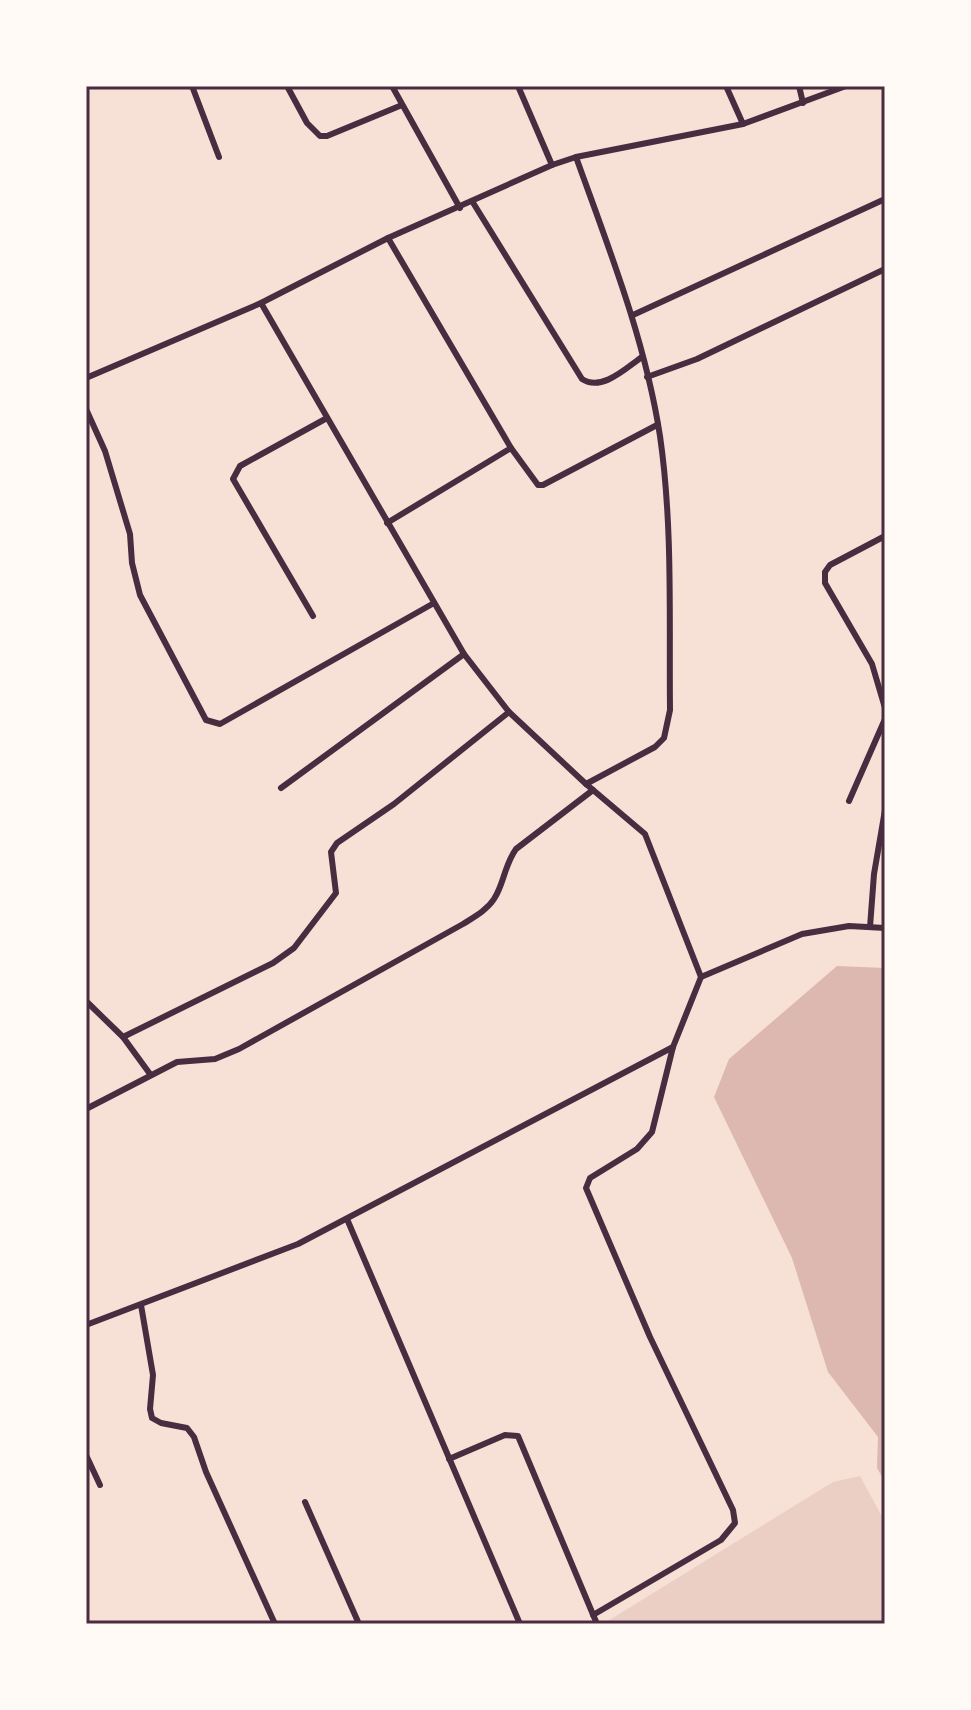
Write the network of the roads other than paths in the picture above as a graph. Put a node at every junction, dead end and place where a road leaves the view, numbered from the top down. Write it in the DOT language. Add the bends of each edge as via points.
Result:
graph roads {
  1 [pos="192,86"];
  2 [pos="287,86"];
  3 [pos="392,86"];
  4 [pos="518,86"];
  5 [pos="726,86"];
  6 [pos="799,86"];
  7 [pos="846,86"];
  8 [pos="803,103"];
  9 [pos="402,105"];
  10 [pos="743,124"];
  11 [pos="219,157"];
  12 [pos="576,157"];
  13 [pos="552,165"];
  14 [pos="885,199"];
  15 [pos="472,201"];
  16 [pos="460,208"];
  17 [pos="388,238"];
  18 [pos="885,269"];
  19 [pos="261,303"];
  20 [pos="633,315"];
  21 [pos="642,357"];
  22 [pos="647,377"];
  23 [pos="86,378"];
  24 [pos="86,409"];
  25 [pos="327,418"];
  26 [pos="657,425"];
  27 [pos="511,448"];
  28 [pos="387,523"];
  29 [pos="885,536"];
  30 [pos="434,603"];
  31 [pos="313,616"];
  32 [pos="464,654"];
  33 [pos="885,708"];
  34 [pos="509,712"];
  35 [pos="885,719"];
  36 [pos="586,784"];
  37 [pos="281,788"];
  38 [pos="593,790"];
  39 [pos="849,801"];
  40 [pos="885,810"];
  41 [pos="870,927"];
  42 [pos="885,928"];
  43 [pos="701,977"];
  44 [pos="86,1001"];
  45 [pos="123,1037"];
  46 [pos="673,1047"];
  47 [pos="150,1074"];
  48 [pos="86,1109"];
  49 [pos="347,1219"];
  50 [pos="141,1305"];
  51 [pos="86,1325"];
  52 [pos="86,1455"];
  53 [pos="449,1459"];
  54 [pos="100,1485"];
  55 [pos="305,1502"];
  56 [pos="593,1615"];
  57 [pos="275,1624"];
  58 [pos="359,1624"];
  59 [pos="520,1624"];
  60 [pos="597,1624"];
  1 -- 11 [label="street"];
  2 -- 9 [label="street" via="320,136"];
  3 -- 9 [label="street"];
  4 -- 13 [label="street"];
  5 -- 10 [label="street"];
  6 -- 8 [label="street"];
  7 -- 8 [label="street"];
  8 -- 10 [label="street"];
  9 -- 16 [label="street"];
  10 -- 12 [label="street"];
  12 -- 13 [label="street"];
  12 -- 20 [label="street"];
  13 -- 15 [label="street"];
  14 -- 20 [label="street"];
  15 -- 16 [label="street"];
  15 -- 21 [label="street" via="582,379 601,383"];
  16 -- 17 [label="street"];
  17 -- 19 [label="street"];
  17 -- 27 [label="street"];
  18 -- 22 [label="street" via="697,359"];
  19 -- 23 [label="street"];
  19 -- 25 [label="street"];
  20 -- 21 [label="street"];
  21 -- 22 [label="street"];
  22 -- 26 [label="street"];
  24 -- 30 [label="street" via="130,534 140,595 211,724 220,724"];
  25 -- 28 [label="street"];
  25 -- 31 [label="street" via="240,466 233,479"];
  26 -- 27 [label="street" via="543,485"];
  26 -- 36 [label="street" via="668,536 670,710 664,738 655,747"];
  27 -- 28 [label="street"];
  28 -- 30 [label="street"];
  29 -- 33 [label="street" via="825,572 825,583 872,664"];
  30 -- 32 [label="street"];
  32 -- 34 [label="street"];
  32 -- 37 [label="street"];
  34 -- 36 [label="street"];
  34 -- 45 [label="street" via="337,843 331,852 336,893 294,948"];
  35 -- 39 [label="street"];
  36 -- 38 [label="street"];
  38 -- 43 [label="street" via="645,834"];
  38 -- 47 [label="street" via="516,849 497,896 463,924 239,1049 215,1059 177,1062"];
  40 -- 41 [label="street"];
  41 -- 42 [label="street"];
  41 -- 43 [label="street" via="802,934"];
  43 -- 46 [label="street"];
  44 -- 45 [label="street"];
  45 -- 47 [label="street"];
  46 -- 49 [label="street"];
  46 -- 56 [label="street" via="652,1132 637,1149 590,1178 586,1188 735,1523 721,1540"];
  47 -- 48 [label="street"];
  49 -- 50 [label="street" via="298,1244"];
  49 -- 53 [label="street"];
  50 -- 51 [label="street"];
  50 -- 57 [label="street" via="153,1375 152,1418 187,1428 194,1437"];
  52 -- 54 [label="street"];
  53 -- 56 [label="street" via="505,1435 518,1436"];
  53 -- 59 [label="street"];
  55 -- 58 [label="street"];
  56 -- 60 [label="street"];
}
